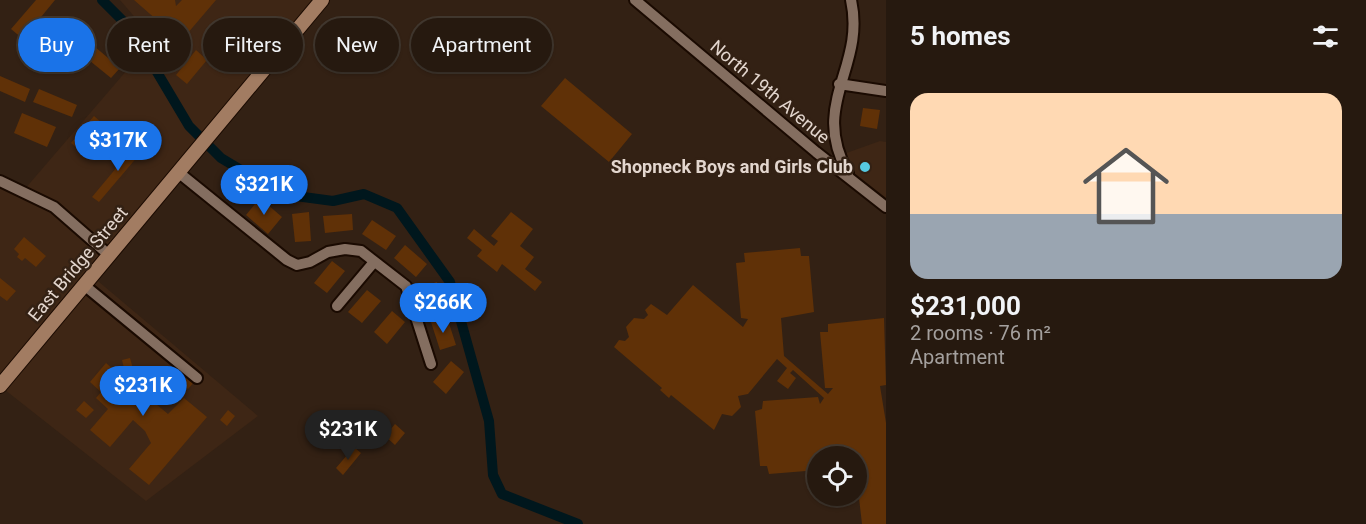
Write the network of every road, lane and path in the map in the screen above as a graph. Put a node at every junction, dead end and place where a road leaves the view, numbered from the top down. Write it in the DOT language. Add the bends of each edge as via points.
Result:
graph roads {
  1 [pos="322,0"];
  2 [pos="635,0"];
  3 [pos="853,0"];
  4 [pos="839,84"];
  5 [pos="886,91"];
  6 [pos="178,172"];
  7 [pos="850,178"];
  8 [pos="0,181"];
  9 [pos="886,207"];
  10 [pos="109,255"];
  11 [pos="374,262"];
  12 [pos="84,285"];
  13 [pos="338,306"];
  14 [pos="431,364"];
  15 [pos="197,378"];
  16 [pos="0,386"];
  1 -- 6 [label="main road, East Bridge Street"];
  2 -- 7 [label="street, North 19th Avenue"];
  3 -- 4 [label="street" via="855,34"];
  4 -- 5 [label="street"];
  4 -- 7 [label="street" via="835,143"];
  6 -- 10 [label="main road, East Bridge Street"];
  6 -- 11 [label="street" via="297,265 345,249 361,251"];
  7 -- 9 [label="street, North 19th Avenue"];
  8 -- 10 [label="street" via="48,203"];
  10 -- 12 [label="main road, East Bridge Street"];
  11 -- 13 [label="street"];
  11 -- 14 [label="street" via="406,286"];
  12 -- 15 [label="street"];
  12 -- 16 [label="main road, East Bridge Street"];
}
